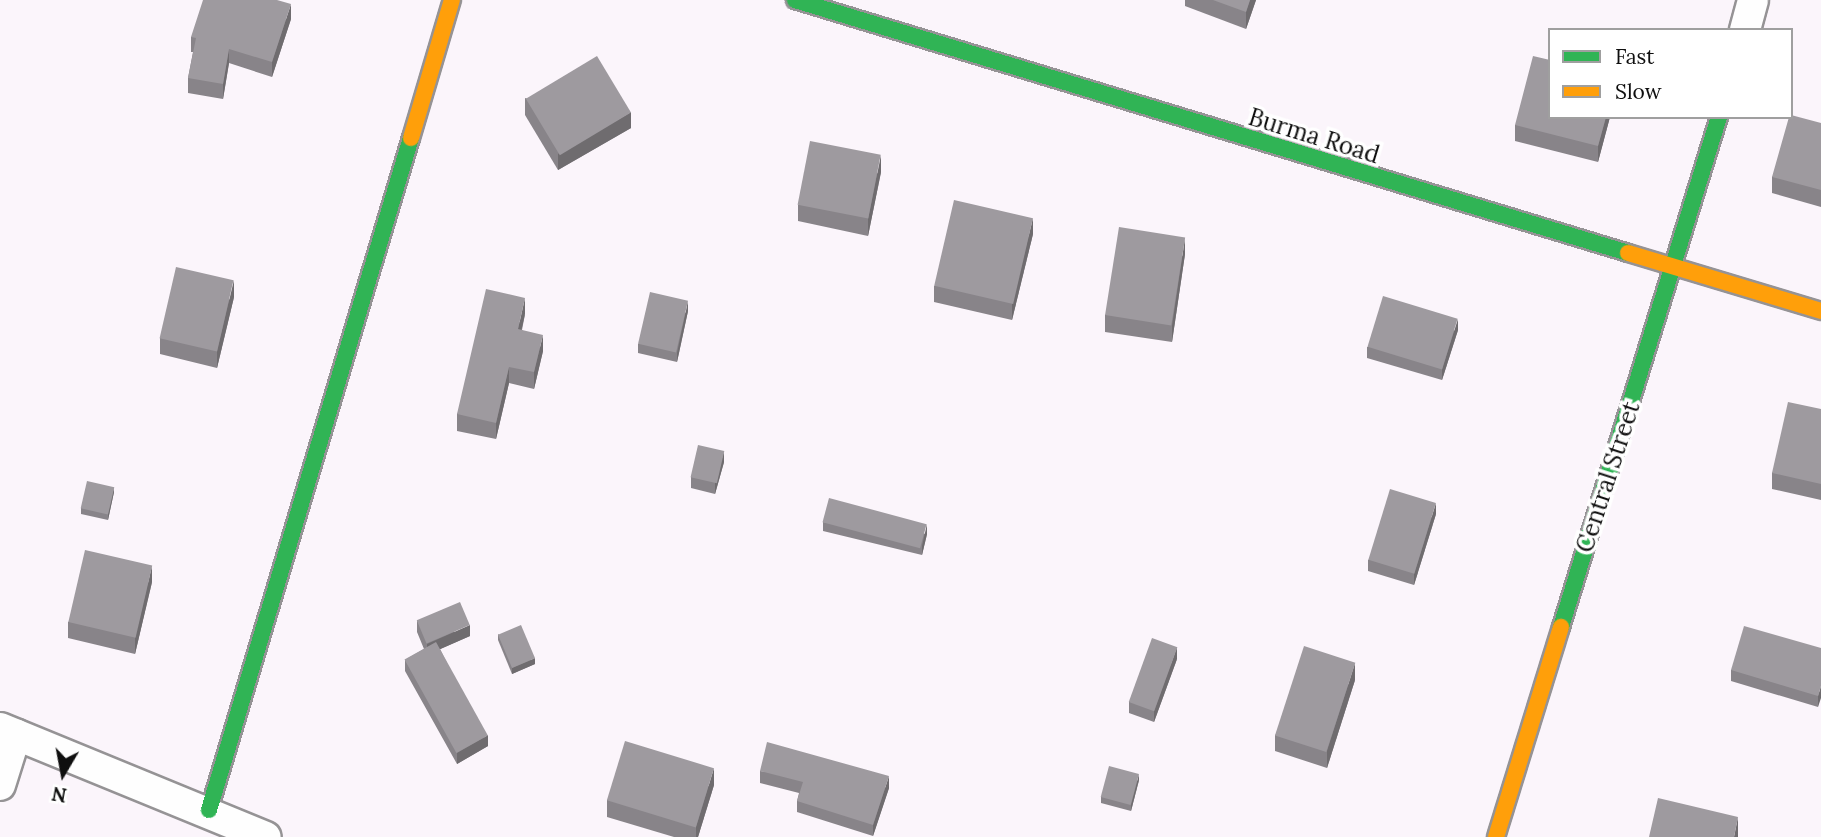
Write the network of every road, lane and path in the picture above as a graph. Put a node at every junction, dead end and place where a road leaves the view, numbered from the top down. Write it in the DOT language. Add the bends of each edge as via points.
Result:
graph roads {
  1 [pos="452,0"];
  2 [pos="795,0"];
  3 [pos="1753,0"];
  4 [pos="1746,28"];
  5 [pos="1718,119"];
  6 [pos="1675,267"];
  7 [pos="1821,311"];
  8 [pos="8,731"];
  9 [pos="0,785"];
  10 [pos="209,810"];
  11 [pos="266,837"];
  12 [pos="1496,837"];
  1 -- 10 [label="street"];
  2 -- 6 [label="street, Burma Road"];
  3 -- 4 [label="street"];
  5 -- 6 [label="street, Central Street"];
  6 -- 7 [label="street, Burma Road"];
  6 -- 12 [label="street, Central Street"];
  8 -- 9 [label="street"];
  8 -- 10 [label="street"];
  10 -- 11 [label="street"];
}
